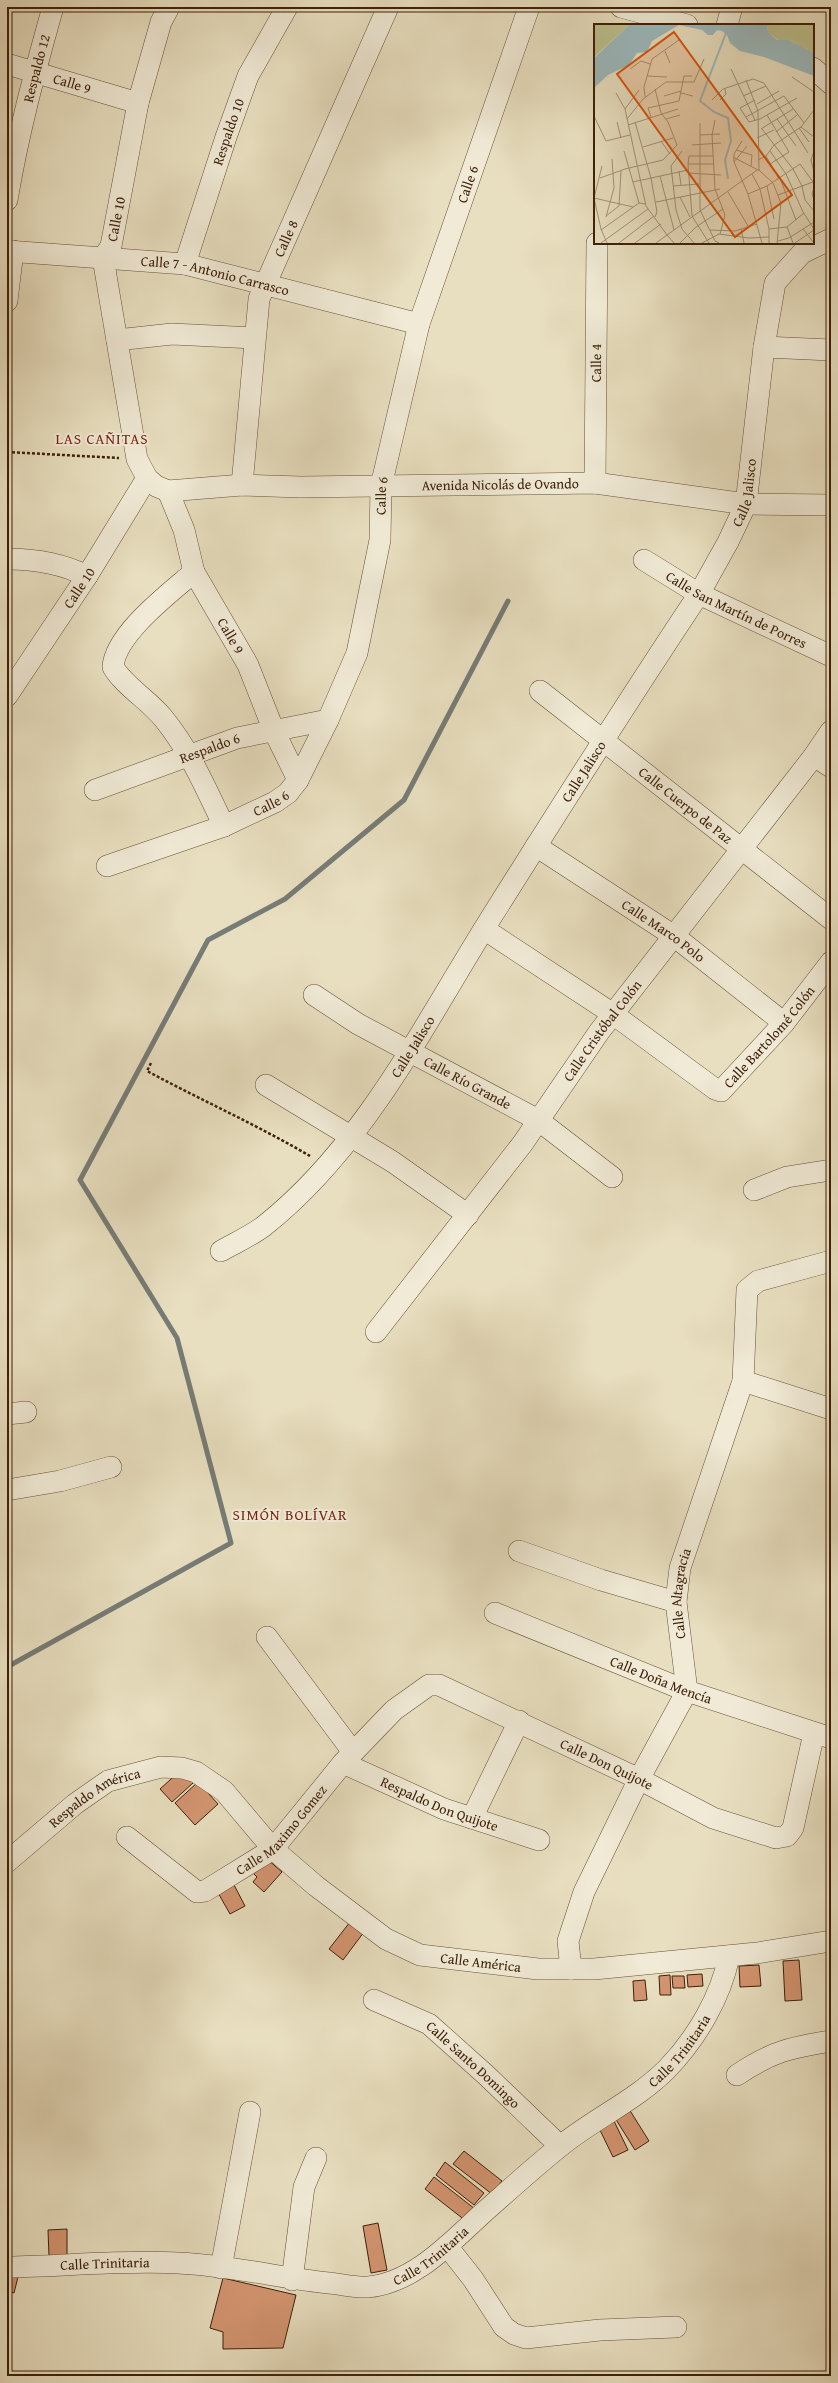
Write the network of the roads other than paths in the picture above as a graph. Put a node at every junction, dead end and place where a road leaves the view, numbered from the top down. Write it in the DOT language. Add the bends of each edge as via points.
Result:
graph roads {
  1 [pos="53,7"];
  2 [pos="168,7"];
  3 [pos="287,7"];
  4 [pos="388,7"];
  5 [pos="529,7"];
  6 [pos="732,7"];
  7 [pos="628,15"];
  8 [pos="681,24"];
  9 [pos="727,24"];
  10 [pos="7,64"];
  11 [pos="814,69"];
  12 [pos="35,72"];
  13 [pos="831,84"];
  14 [pos="138,103"];
  15 [pos="7,200"];
  16 [pos="831,239"];
  17 [pos="597,244"];
  18 [pos="10,251"];
  19 [pos="103,258"];
  20 [pos="185,264"];
  21 [pos="264,284"];
  22 [pos="7,302"];
  23 [pos="419,324"];
  24 [pos="254,338"];
  25 [pos="117,340"];
  26 [pos="764,347"];
  27 [pos="831,350"];
  28 [pos="147,478"];
  29 [pos="595,483"];
  30 [pos="242,485"];
  31 [pos="381,486"];
  32 [pos="168,491"];
  33 [pos="746,504"];
  34 [pos="831,505"];
  35 [pos="7,559"];
  36 [pos="644,560"];
  37 [pos="194,572"];
  38 [pos="87,576"];
  39 [pos="699,594"];
  40 [pos="831,656"];
  41 [pos="540,691"];
  42 [pos="7,696"];
  43 [pos="328,720"];
  44 [pos="274,731"];
  45 [pos="831,731"];
  46 [pos="603,741"];
  47 [pos="190,756"];
  48 [pos="822,761"];
  49 [pos="298,780"];
  50 [pos="95,790"];
  51 [pos="224,826"];
  52 [pos="536,846"];
  53 [pos="743,849"];
  54 [pos="107,866"];
  55 [pos="831,919"];
  56 [pos="484,929"];
  57 [pos="674,936"];
  58 [pos="829,969"];
  59 [pos="314,994"];
  60 [pos="613,1014"];
  61 [pos="784,1023"];
  62 [pos="408,1052"];
  63 [pos="266,1085"];
  64 [pos="538,1120"];
  65 [pos="351,1137"];
  66 [pos="831,1170"];
  67 [pos="612,1177"];
  68 [pos="754,1190"];
  69 [pos="468,1215"];
  70 [pos="221,1251"];
  71 [pos="831,1261"];
  72 [pos="376,1332"];
  73 [pos="743,1381"];
  74 [pos="831,1409"];
  75 [pos="111,1467"];
  76 [pos="7,1490"];
  77 [pos="519,1551"];
  78 [pos="676,1602"];
  79 [pos="495,1613"];
  80 [pos="267,1637"];
  81 [pos="419,1691"];
  82 [pos="686,1691"];
  83 [pos="519,1720"];
  84 [pos="823,1736"];
  85 [pos="348,1758"];
  86 [pos="196,1772"];
  87 [pos="639,1779"];
  88 [pos="472,1818"];
  89 [pos="127,1837"];
  90 [pos="539,1840"];
  91 [pos="273,1849"];
  92 [pos="7,1862"];
  93 [pos="831,1941"];
  94 [pos="729,1956"];
  95 [pos="571,1969"];
  96 [pos="374,2000"];
  97 [pos="831,2041"];
  98 [pos="737,2075"];
  99 [pos="250,2112"];
  100 [pos="560,2146"];
  101 [pos="316,2158"];
  102 [pos="447,2246"];
  103 [pos="9,2267"];
  104 [pos="221,2268"];
  105 [pos="292,2280"];
  106 [pos="676,2327"];
  1 -- 12 [label="street, Respaldo 12"];
  2 -- 14 [label="street, Calle 10" via="161,22"];
  3 -- 20 [label="street, Respaldo 10" via="248,76"];
  4 -- 21 [label="street, Calle 8"];
  5 -- 23 [label="street, Calle 6"];
  6 -- 9 [label="street"];
  7 -- 8 [label="street"];
  10 -- 12 [label="street, Calle 9"];
  11 -- 13 [label="street"];
  12 -- 14 [label="street, Calle 9"];
  12 -- 15 [label="street, Respaldo 12"];
  14 -- 19 [label="street, Calle 10" via="111,246"];
  16 -- 26 [label="street, Calle Jalisco" via="802,253 778,278"];
  17 -- 29 [label="street, Calle 4"];
  18 -- 19 [label="street, Calle 7 - Antonio Carrasco"];
  18 -- 22 [label="street"];
  19 -- 20 [label="street, Calle 7 - Antonio Carrasco"];
  19 -- 25 [label="street, Calle 10"];
  20 -- 21 [label="street, Calle 7 - Antonio Carrasco"];
  21 -- 23 [label="street, Calle 7 - Antonio Carrasco"];
  21 -- 24 [label="street, Calle 8" via="259,299"];
  23 -- 31 [label="street, Calle 6"];
  24 -- 25 [label="street" via="172,334"];
  24 -- 30 [label="street, Calle 8"];
  25 -- 28 [label="street, Calle 10" via="137,459"];
  26 -- 27 [label="street"];
  26 -- 33 [label="street, Calle Jalisco"];
  28 -- 32 [label="street, Calle 10" via="156,486"];
  28 -- 38 [label="street, Calle 10"];
  29 -- 31 [label="street, Avenida Nicolás de Ovando"];
  29 -- 33 [label="street, Avenida Nicolás de Ovando"];
  30 -- 31 [label="street, Avenida Nicolás de Ovando"];
  30 -- 32 [label="street, Avenida Nicolás de Ovando"];
  31 -- 43 [label="street, Calle 6" via="380,540 357,653"];
  32 -- 37 [label="street, Calle 9" via="184,530"];
  33 -- 34 [label="street, Avenida Nicolás de Ovando"];
  33 -- 39 [label="street, Calle Jalisco"];
  35 -- 38 [label="street" via="52,562"];
  36 -- 39 [label="street, Calle San Martín de Porres"];
  37 -- 44 [label="street, Calle 9" via="248,666"];
  37 -- 47 [label="street" via="149,610 117,650 113,667 118,675 150,702"];
  38 -- 42 [label="street, Calle 10"];
  39 -- 40 [label="street, Calle San Martín de Porres"];
  39 -- 46 [label="street, Calle Jalisco"];
  41 -- 46 [label="street, Calle Cuerpo de Paz"];
  43 -- 44 [label="street, Respaldo 6"];
  43 -- 49 [label="street, Calle 6"];
  44 -- 47 [label="street, Respaldo 6" via="237,738"];
  44 -- 49 [label="street, Calle 9"];
  45 -- 48 [label="street, Calle Cristóbal Colón"];
  46 -- 52 [label="street, Calle Jalisco"];
  46 -- 53 [label="street, Calle Cuerpo de Paz"];
  47 -- 50 [label="street, Respaldo 6"];
  47 -- 51 [label="street"];
  48 -- 53 [label="street, Calle Cristóbal Colón"];
  49 -- 51 [label="street, Calle 6" via="288,793 275,802"];
  51 -- 54 [label="street, Calle 6"];
  52 -- 56 [label="street, Calle Jalisco"];
  52 -- 57 [label="street, Calle Marco Polo"];
  53 -- 55 [label="street, Calle Cuerpo de Paz"];
  53 -- 57 [label="street, Calle Cristóbal Colón"];
  56 -- 60 [label="street, Calle Bartolomé Colón"];
  56 -- 62 [label="street, Calle Jalisco"];
  57 -- 60 [label="street, Calle Cristóbal Colón"];
  57 -- 61 [label="street, Calle Marco Polo"];
  58 -- 61 [label="street, Calle Bartolomé Colón"];
  59 -- 62 [label="street, Calle Río Grande" via="358,1024"];
  60 -- 61 [label="street, Calle Bartolomé Colón" via="721,1091"];
  60 -- 64 [label="street, Calle Cristóbal Colón"];
  62 -- 64 [label="street, Calle Río Grande"];
  62 -- 65 [label="street, Calle Jalisco"];
  63 -- 65 [label="street"];
  64 -- 67 [label="street, Calle Río Grande"];
  64 -- 69 [label="street, Calle Cristóbal Colón"];
  65 -- 69 [label="street" via="393,1162"];
  65 -- 70 [label="street, Calle Jalisco" via="328,1166 263,1227"];
  66 -- 68 [label="street" via="787,1178"];
  69 -- 72 [label="street, Calle Cristóbal Colón"];
  71 -- 73 [label="street, Calle Altagracia" via="758,1281 747,1290"];
  73 -- 74 [label="street"];
  73 -- 78 [label="street, Calle Altagracia" via="680,1568"];
  75 -- 76 [label="street" via="60,1481"];
  77 -- 78 [label="street" via="601,1580"];
  78 -- 82 [label="street, Calle Altagracia"];
  79 -- 82 [label="street, Calle Doña Mencía"];
  80 -- 85 [label="street"];
  81 -- 83 [label="street, Calle Don Quijote" via="429,1685 439,1685"];
  81 -- 85 [label="street, Calle Maximo Gomez" via="394,1710"];
  82 -- 84 [label="street, Calle Doña Mencía"];
  82 -- 87 [label="street"];
  83 -- 87 [label="street, Calle Don Quijote"];
  83 -- 88 [label="street"];
  84 -- 87 [label="street, Calle Don Quijote" via="793,1828 787,1836 776,1838 713,1818"];
  85 -- 88 [label="street, Respaldo Don Quijote" via="444,1809"];
  85 -- 91 [label="street, Calle Maximo Gomez"];
  86 -- 91 [label="street, Calle América" via="224,1791"];
  86 -- 92 [label="street, Respaldo América" via="161,1767 108,1781 75,1804"];
  87 -- 95 [label="street" via="584,1892 568,1941"];
  88 -- 90 [label="street, Respaldo Don Quijote"];
  89 -- 91 [label="street, Calle Maximo Gomez" via="197,1892 202,1893"];
  91 -- 95 [label="street, Calle América" via="316,1886 386,1939 420,1955 538,1969"];
  93 -- 94 [label="street, Calle América"];
  94 -- 95 [label="street, Calle América"];
  94 -- 100 [label="street, Calle Trinitaria" via="724,1980 713,2002 693,2036 667,2068 634,2097"];
  96 -- 100 [label="street, Calle Santo Domingo" via="429,2024"];
  97 -- 98 [label="street" via="778,2051"];
  99 -- 104 [label="street"];
  100 -- 102 [label="street, Calle Trinitaria"];
  101 -- 105 [label="street" via="304,2188"];
  102 -- 105 [label="street, Calle Trinitaria" via="416,2269 394,2281 367,2287"];
  102 -- 106 [label="street" via="473,2279 504,2327 514,2334 526,2338 600,2330"];
  103 -- 104 [label="street, Calle Trinitaria" via="179,2262"];
  104 -- 105 [label="street, Calle Trinitaria"];
}
